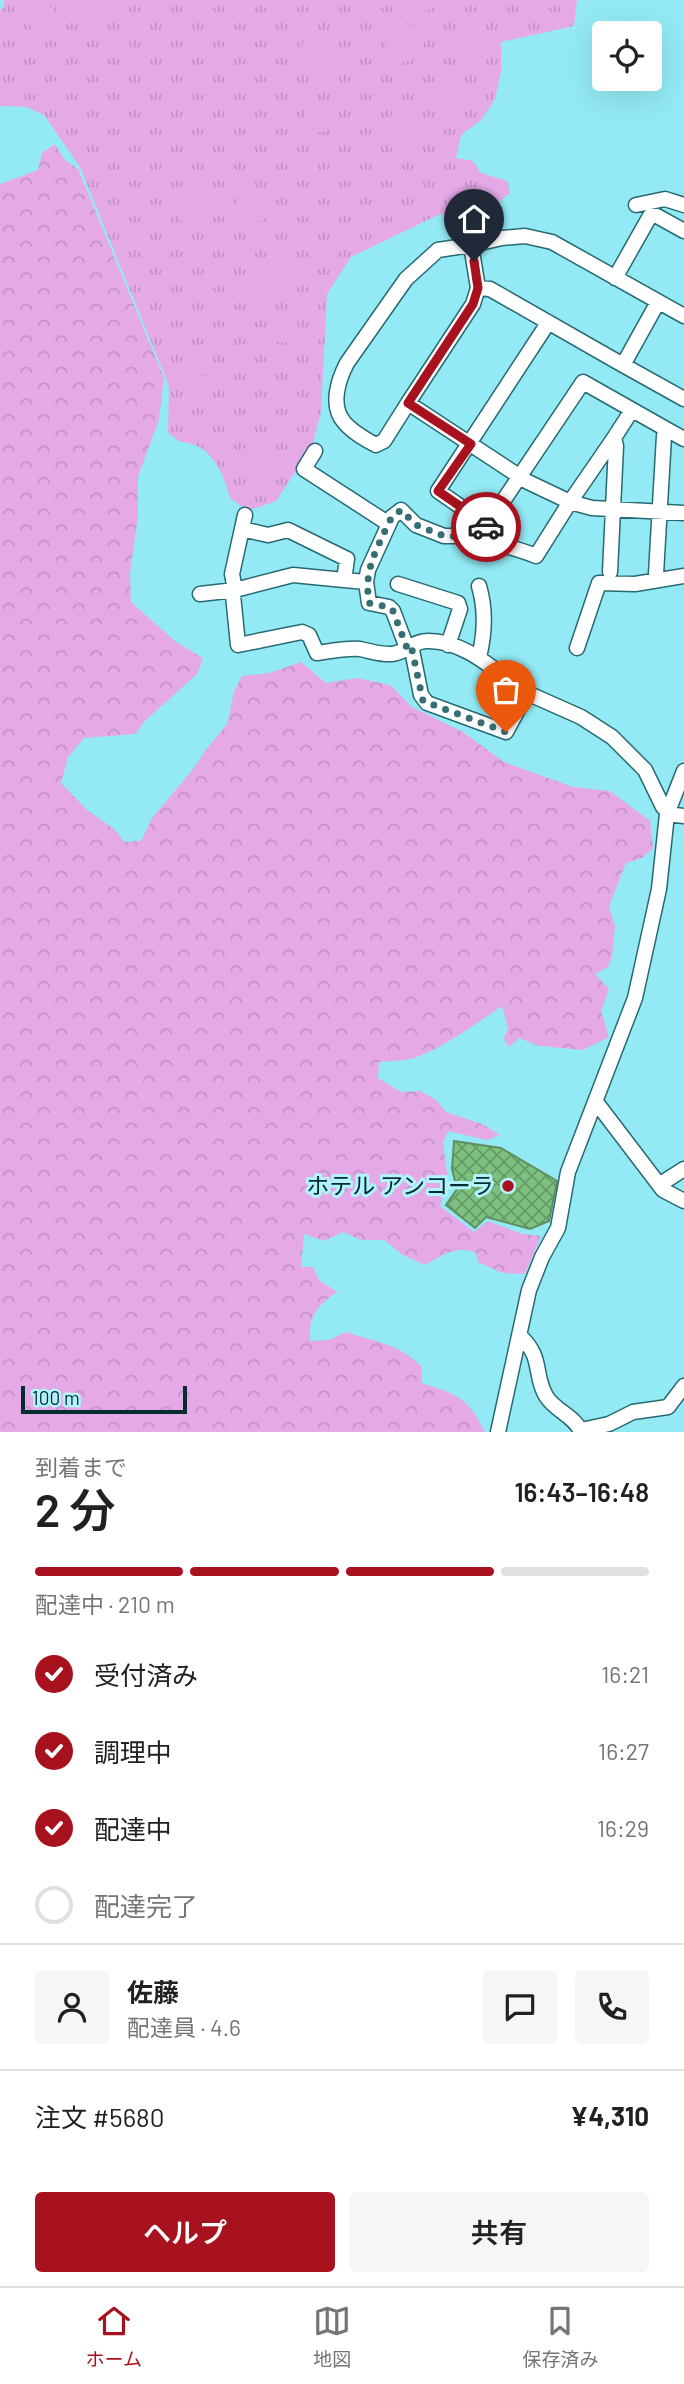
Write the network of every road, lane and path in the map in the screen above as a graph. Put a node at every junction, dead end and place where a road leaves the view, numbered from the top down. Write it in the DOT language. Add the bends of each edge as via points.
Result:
graph roads {
  1 [pos="636,205"];
  2 [pos="684,205"];
  3 [pos="684,231"];
  4 [pos="471,245"];
  5 [pos="615,278"];
  6 [pos="478,288"];
  7 [pos="658,302"];
  8 [pos="684,316"];
  9 [pos="548,323"];
  10 [pos="623,365"];
  11 [pos="684,399"];
  12 [pos="408,403"];
  13 [pos="632,410"];
  14 [pos="666,429"];
  15 [pos="614,438"];
  16 [pos="684,439"];
  17 [pos="471,444"];
  18 [pos="315,451"];
  19 [pos="520,476"];
  20 [pos="570,502"];
  21 [pos="612,509"];
  22 [pos="660,512"];
  23 [pos="684,513"];
  24 [pos="388,524"];
  25 [pos="483,531"];
  26 [pos="610,572"];
  27 [pos="656,574"];
  28 [pos="684,576"];
  29 [pos="344,580"];
  30 [pos="366,582"];
  31 [pos="398,584"];
  32 [pos="479,586"];
  33 [pos="235,590"];
  34 [pos="200,594"];
  35 [pos="447,645"];
  36 [pos="409,646"];
  37 [pos="577,648"];
  38 [pos="479,657"];
  39 [pos="527,693"];
  40 [pos="684,771"];
  41 [pos="668,812"];
  42 [pos="684,816"];
  43 [pos="596,1102"];
  44 [pos="684,1169"];
  45 [pos="659,1185"];
  46 [pos="684,1201"];
  47 [pos="520,1336"];
  48 [pos="684,1386"];
  49 [pos="581,1431"];
  50 [pos="498,1432"];
  1 -- 2 [label="street" via="665,199"];
  3 -- 5 [label="street" via="650,216"];
  4 -- 5 [label="street" via="525,236 552,242"];
  4 -- 6 [label="street"];
  4 -- 12 [label="street" via="439,250 406,278 340,377 337,392 342,421 376,445"];
  5 -- 7 [label="street"];
  6 -- 9 [label="street" via="490,289"];
  6 -- 12 [label="street" via="473,304"];
  7 -- 8 [label="street"];
  7 -- 10 [label="street"];
  9 -- 10 [label="street"];
  9 -- 17 [label="street"];
  10 -- 11 [label="street"];
  12 -- 17 [label="street"];
  13 -- 14 [label="street"];
  13 -- 15 [label="street"];
  13 -- 19 [label="street" via="583,382"];
  14 -- 16 [label="street"];
  14 -- 22 [label="street"];
  15 -- 20 [label="street"];
  15 -- 21 [label="street"];
  17 -- 19 [label="street"];
  17 -- 25 [label="street" via="438,491"];
  18 -- 24 [label="street" via="304,469"];
  19 -- 20 [label="street"];
  19 -- 25 [label="street"];
  20 -- 21 [label="street"];
  20 -- 25 [label="street" via="536,555 495,544"];
  21 -- 22 [label="street"];
  21 -- 26 [label="street"];
  22 -- 23 [label="street"];
  22 -- 27 [label="street"];
  24 -- 25 [label="street" via="401,510 416,525 444,536"];
  24 -- 30 [label="street"];
  28 -- 37 [label="street" via="635,584 599,583"];
  29 -- 30 [label="street"];
  29 -- 33 [label="street" via="293,575"];
  29 -- 33 [label="street" via="347,559 288,530 268,535 243,522 232,574"];
  30 -- 36 [label="street" via="369,603 393,611"];
  31 -- 35 [label="street" via="458,603"];
  32 -- 38 [label="street" via="484,629"];
  33 -- 34 [label="street"];
  33 -- 36 [label="street" via="238,645 294,632 309,635 317,653 360,649 394,654"];
  35 -- 36 [label="street" via="425,640"];
  35 -- 38 [label="street"];
  36 -- 39 [label="street" via="427,703 506,732"];
  38 -- 39 [label="street"];
  39 -- 41 [label="street" via="581,717 612,737 645,769"];
  40 -- 41 [label="street"];
  41 -- 42 [label="street"];
  41 -- 43 [label="street" via="659,889 635,998"];
  43 -- 45 [label="street"];
  43 -- 47 [label="street" via="568,1172 558,1228 530,1290"];
  44 -- 45 [label="street"];
  45 -- 46 [label="street"];
  47 -- 49 [label="street" via="534,1352 550,1402"];
  47 -- 50 [label="street"];
  48 -- 49 [label="street" via="668,1407 633,1412"];
}
